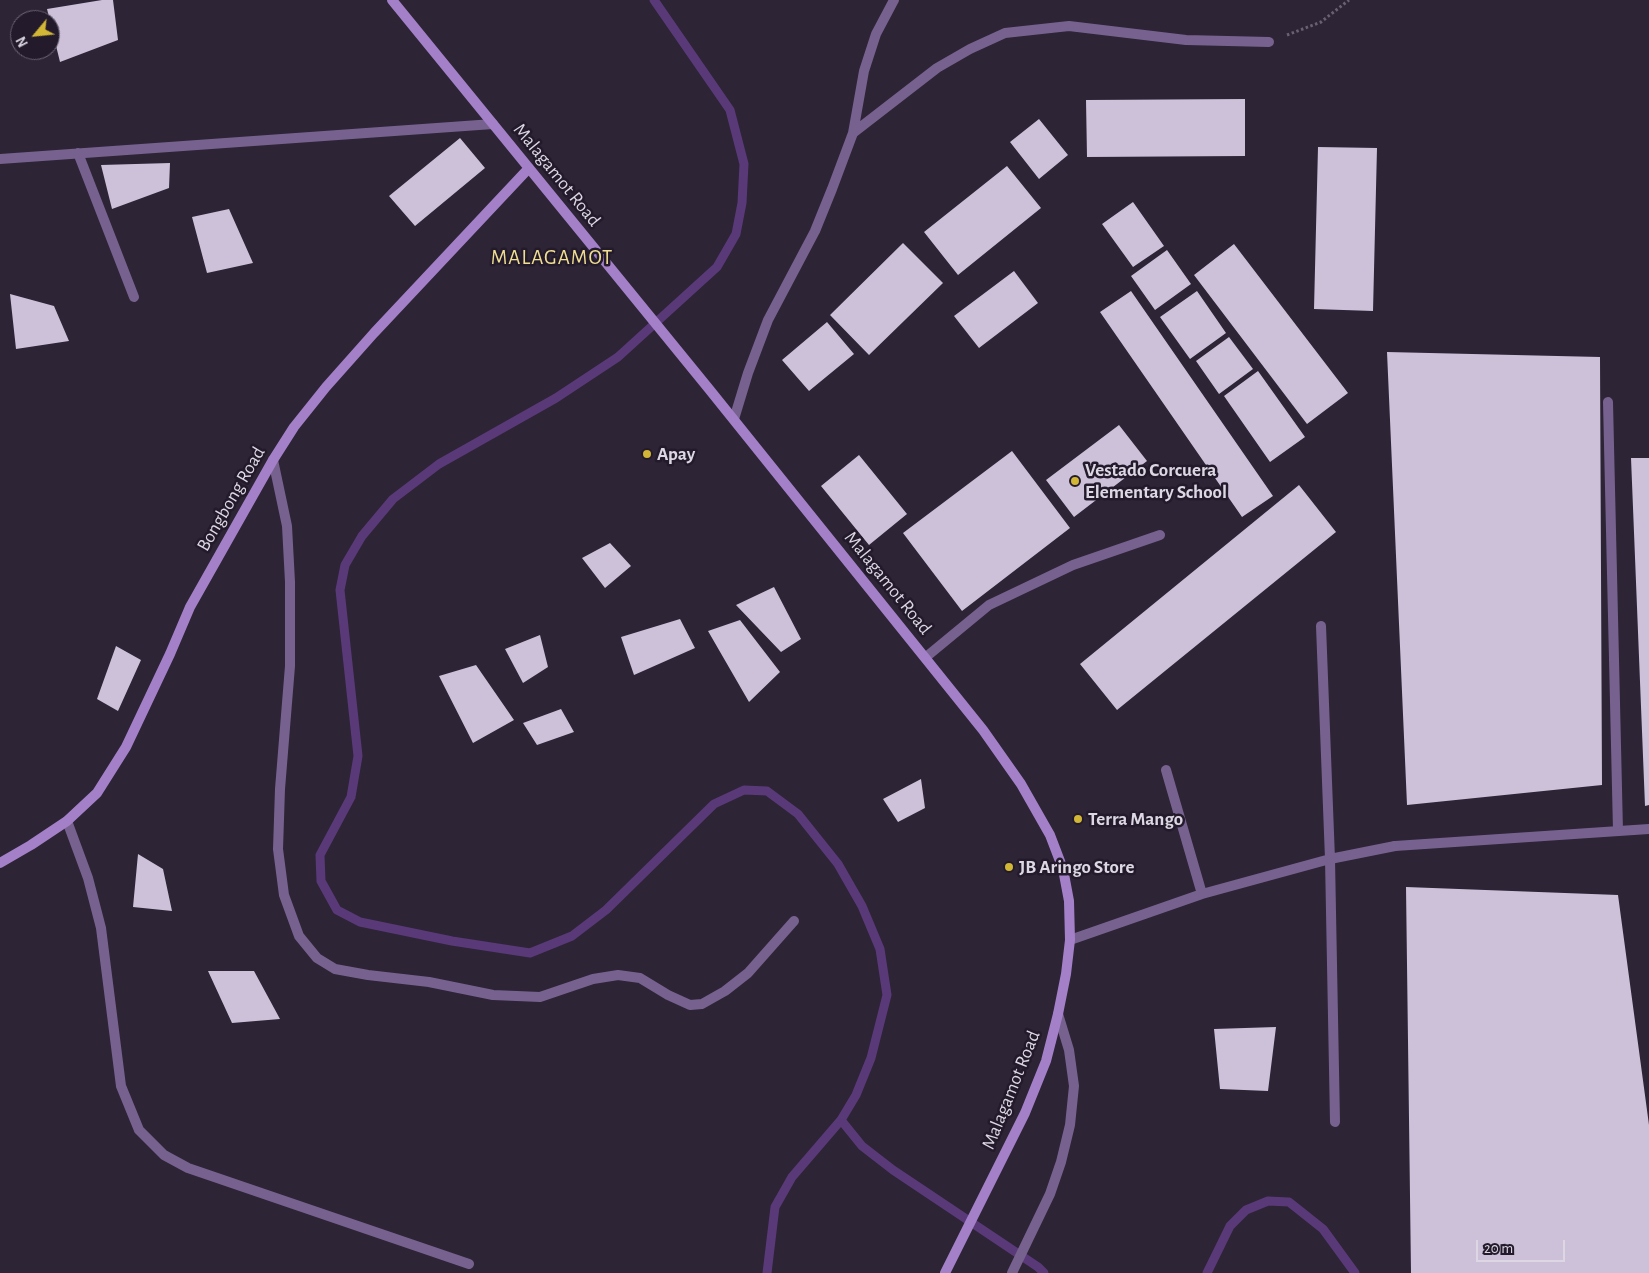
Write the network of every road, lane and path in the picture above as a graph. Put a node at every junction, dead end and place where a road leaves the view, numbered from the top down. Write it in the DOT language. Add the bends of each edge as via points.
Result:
graph roads {
  1 [pos="392,0"];
  2 [pos="894,0"];
  3 [pos="1349,0"];
  4 [pos="1269,42"];
  5 [pos="493,124"];
  6 [pos="853,133"];
  7 [pos="78,153"];
  8 [pos="0,159"];
  9 [pos="529,168"];
  10 [pos="134,297"];
  11 [pos="1608,402"];
  12 [pos="734,419"];
  13 [pos="273,460"];
  14 [pos="1160,535"];
  15 [pos="1321,626"];
  16 [pos="926,657"];
  17 [pos="1166,770"];
  18 [pos="67,822"];
  19 [pos="1649,829"];
  20 [pos="1618,831"];
  21 [pos="1330,859"];
  22 [pos="0,864"];
  23 [pos="1202,894"];
  24 [pos="794,921"];
  25 [pos="1070,940"];
  26 [pos="1058,1014"];
  27 [pos="1335,1122"];
  28 [pos="469,1264"];
  29 [pos="945,1273"];
  30 [pos="1012,1273"];
  1 -- 5 [label="street, Malagamot Road"];
  2 -- 6 [label="street" via="876,34 864,71"];
  3 -- 4 [label="path" via="1322,22"];
  4 -- 6 [label="street" via="1186,40 1069,26 1005,33 937,68"];
  5 -- 7 [label="street"];
  5 -- 9 [label="street, Malagamot Road"];
  6 -- 12 [label="street" via="815,231 761,336"];
  7 -- 8 [label="street"];
  7 -- 10 [label="street"];
  9 -- 12 [label="street, Malagamot Road"];
  9 -- 13 [label="street, Bongbong Road" via="332,380 294,427"];
  11 -- 20 [label="street"];
  12 -- 16 [label="street, Malagamot Road"];
  13 -- 18 [label="street, Bongbong Road" via="190,607 126,747 97,793"];
  13 -- 24 [label="street" via="287,526 290,582 290,666 278,849 284,895 299,936 317,958 335,969 429,982 493,996 540,997 593,979 618,975 640,978 690,1005 702,1004 726,991 748,973"];
  14 -- 16 [label="street" via="1073,565 989,605"];
  15 -- 21 [label="street"];
  16 -- 25 [label="street, Malagamot Road" via="984,730 1021,784 1050,836 1063,869 1069,901"];
  17 -- 23 [label="street"];
  18 -- 22 [label="street, Bongbong Road"];
  18 -- 28 [label="street" via="88,878 101,928 121,1086 139,1130 164,1155 188,1168"];
  19 -- 20 [label="street"];
  20 -- 21 [label="street" via="1396,846"];
  21 -- 23 [label="street"];
  21 -- 27 [label="street"];
  23 -- 25 [label="street"];
  25 -- 26 [label="street, Malagamot Road"];
  26 -- 29 [label="street, Malagamot Road" via="1046,1061 1025,1113"];
  26 -- 30 [label="street" via="1069,1050 1074,1086 1070,1125 1050,1194"];
}
